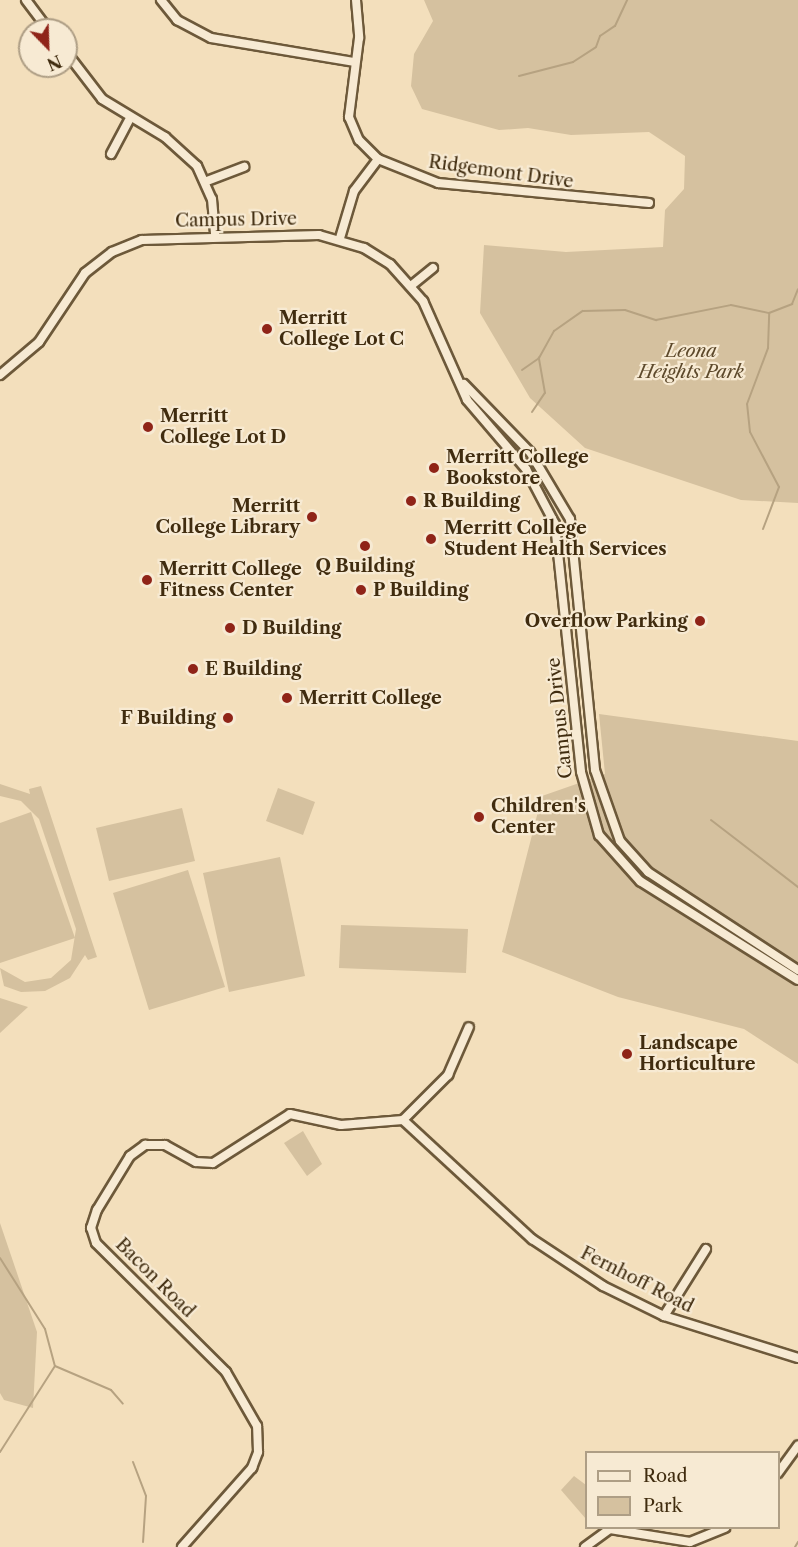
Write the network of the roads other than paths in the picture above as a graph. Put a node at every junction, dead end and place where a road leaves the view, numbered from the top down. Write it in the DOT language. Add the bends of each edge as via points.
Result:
graph roads {
  1 [pos="26,0"];
  2 [pos="161,0"];
  3 [pos="356,0"];
  4 [pos="40,18"];
  5 [pos="355,63"];
  6 [pos="78,68"];
  7 [pos="129,120"];
  8 [pos="111,154"];
  9 [pos="378,159"];
  10 [pos="244,167"];
  11 [pos="207,181"];
  12 [pos="649,203"];
  13 [pos="215,236"];
  14 [pos="340,238"];
  15 [pos="432,268"];
  16 [pos="412,285"];
  17 [pos="0,375"];
  18 [pos="458,378"];
  19 [pos="798,970"];
  20 [pos="798,980"];
  21 [pos="469,1027"];
  22 [pos="404,1120"];
  23 [pos="706,1250"];
  24 [pos="664,1316"];
  25 [pos="798,1359"];
  26 [pos="798,1445"];
  27 [pos="780,1470"];
  28 [pos="610,1529"];
  29 [pos="610,1529"];
  30 [pos="720,1529"];
  31 [pos="182,1547"];
  32 [pos="585,1547"];
  1 -- 4 [label="street"];
  2 -- 5 [label="street" via="177,20 211,38"];
  3 -- 5 [label="street, Ridgemont Drive"];
  5 -- 9 [label="street, Ridgemont Drive" via="349,117 359,140"];
  6 -- 7 [label="street" via="102,99"];
  7 -- 8 [label="street"];
  7 -- 11 [label="street" via="178,147"];
  9 -- 12 [label="street, Ridgemont Drive" via="438,183"];
  9 -- 14 [label="street" via="354,191"];
  10 -- 11 [label="street"];
  11 -- 13 [label="street"];
  13 -- 14 [label="street, Campus Drive"];
  13 -- 17 [label="street, Campus Drive" via="142,240 112,252 85,273 26,357"];
  14 -- 16 [label="street, Campus Drive" via="376,254"];
  15 -- 16 [label="street"];
  16 -- 18 [label="street, Campus Drive"];
  18 -- 19 [label="street, Campus Drive" via="531,452 570,519 595,770 620,841 648,872"];
  18 -- 20 [label="street, Campus Drive" via="467,400 539,489 555,524 581,772 599,835 640,881"];
  21 -- 22 [label="street" via="448,1076"];
  22 -- 24 [label="street, Fernhoff Road" via="532,1239 603,1286"];
  22 -- 31 [label="street, Bacon Road" via="340,1125 290,1114 213,1163 196,1162 165,1145 145,1145 130,1156 98,1210 91,1228 96,1244 226,1372 257,1426 258,1452 252,1468"];
  23 -- 24 [label="street"];
  24 -- 25 [label="street, Fernhoff Road"];
  26 -- 27 [label="street"];
  28 -- 30 [label="street" via="690,1542"];
  29 -- 32 [label="street"];
}
